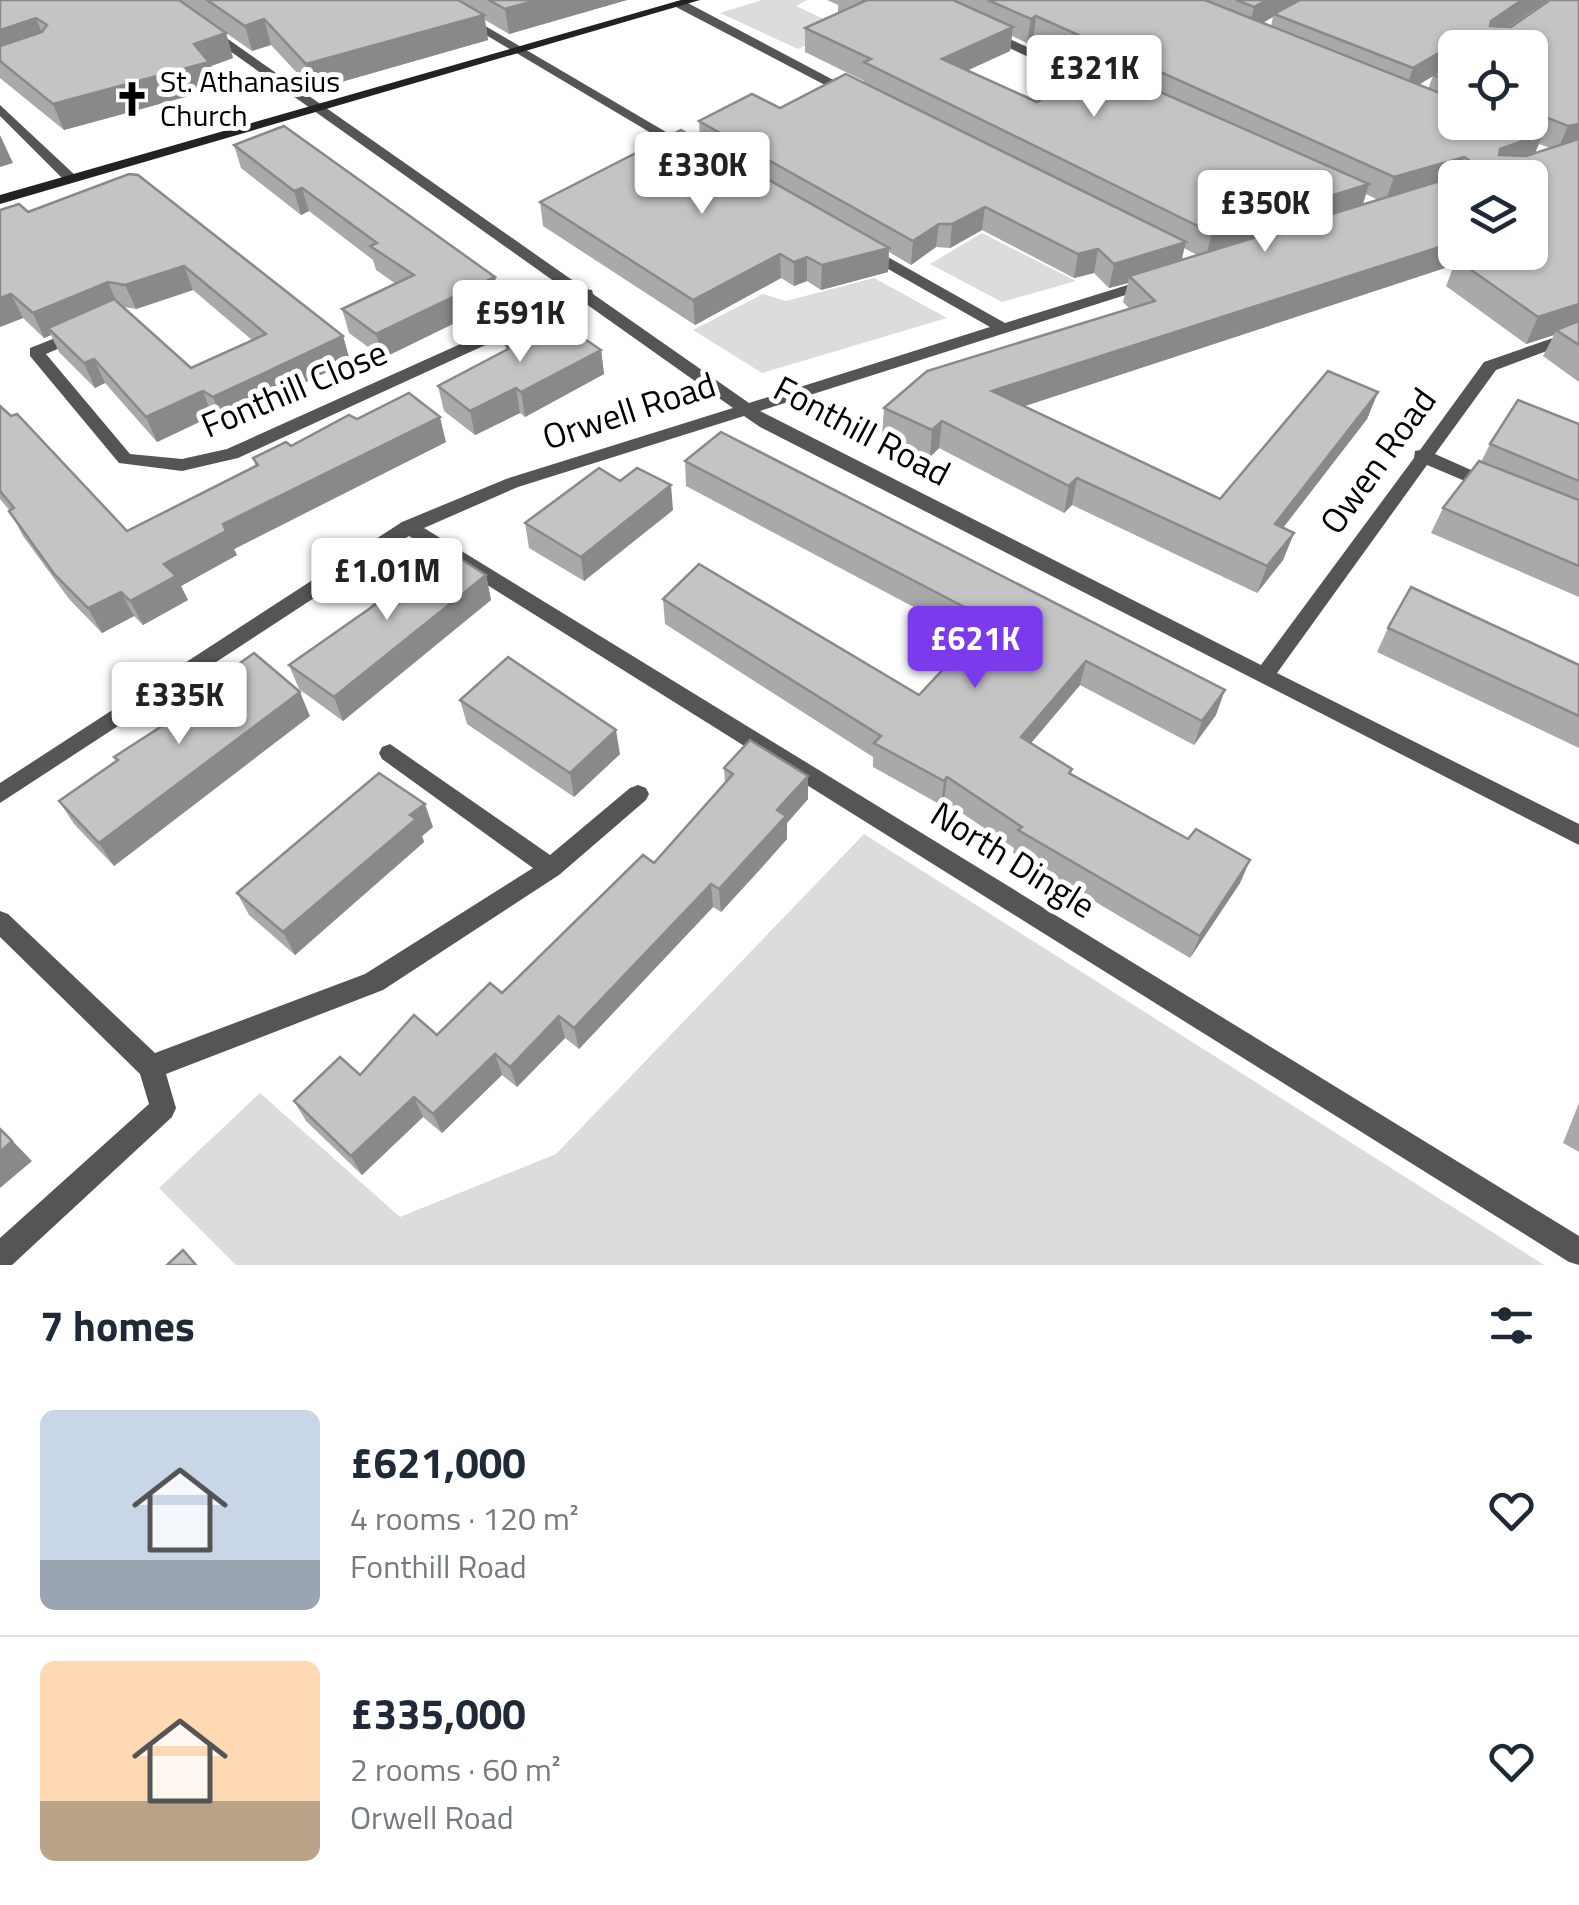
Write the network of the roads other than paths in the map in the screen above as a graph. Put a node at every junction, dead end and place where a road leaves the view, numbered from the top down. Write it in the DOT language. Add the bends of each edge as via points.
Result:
graph roads {
  1 [pos="164,0"];
  2 [pos="433,0"];
  3 [pos="687,2"];
  4 [pos="981,30"];
  5 [pos="521,51"];
  6 [pos="1117,92"];
  7 [pos="865,100"];
  8 [pos="0,109"];
  9 [pos="318,109"];
  10 [pos="709,161"];
  11 [pos="70,179"];
  12 [pos="0,200"];
  13 [pos="847,240"];
  14 [pos="1164,278"];
  15 [pos="586,292"];
  16 [pos="1003,328"];
  17 [pos="90,329"];
  18 [pos="1579,334"];
  19 [pos="748,408"];
  20 [pos="1421,455"];
  21 [pos="1509,493"];
  22 [pos="409,527"];
  23 [pos="1266,673"];
  24 [pos="390,752"];
  25 [pos="0,794"];
  26 [pos="638,794"];
  27 [pos="1579,834"];
  28 [pos="551,868"];
  29 [pos="0,920"];
  30 [pos="151,1066"];
  31 [pos="1579,1252"];
  32 [pos="0,1258"];
  1 -- 9 [label="street, Fonthill Road"];
  2 -- 5 [label="street"];
  3 -- 5 [label="street"];
  3 -- 7 [label="street"];
  4 -- 6 [label="street"];
  5 -- 9 [label="street"];
  5 -- 10 [label="street"];
  8 -- 11 [label="street"];
  9 -- 11 [label="street"];
  9 -- 15 [label="street, Fonthill Road"];
  11 -- 12 [label="street"];
  13 -- 16 [label="street"];
  14 -- 16 [label="street, Orwell Road"];
  15 -- 17 [label="street, Fonthill Close" via="232,454 182,465 125,459 36,352"];
  15 -- 19 [label="street, Fonthill Road"];
  16 -- 19 [label="street, Orwell Road"];
  18 -- 20 [label="street, Owen Road" via="1490,366"];
  19 -- 22 [label="street, Orwell Road" via="512,483"];
  19 -- 23 [label="street, Fonthill Road" via="766,423"];
  20 -- 21 [label="street"];
  20 -- 23 [label="street, Owen Road"];
  22 -- 25 [label="street, Orwell Road"];
  22 -- 31 [label="street, North Dingle"];
  23 -- 27 [label="street, Fonthill Road"];
  24 -- 28 [label="street"];
  26 -- 28 [label="street"];
  28 -- 30 [label="street" via="374,982"];
  29 -- 30 [label="street"];
  30 -- 32 [label="street" via="163,1108"];
}
